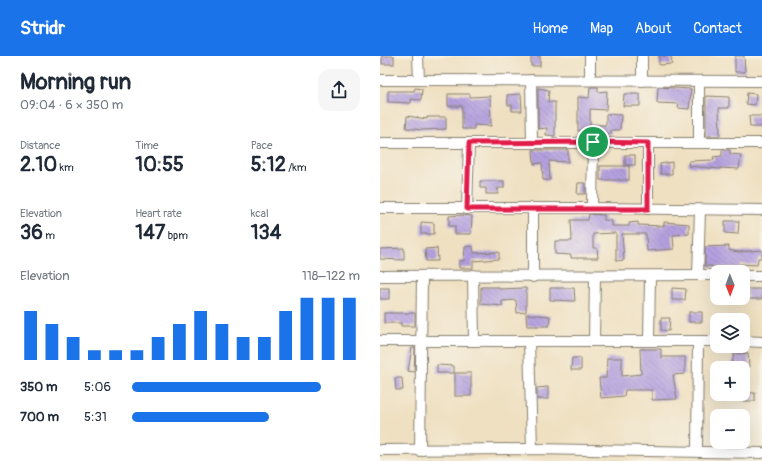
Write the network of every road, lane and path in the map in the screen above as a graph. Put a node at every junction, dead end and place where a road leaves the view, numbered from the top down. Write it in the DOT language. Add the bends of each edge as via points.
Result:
graph roads {
  1 [pos="418,56"];
  2 [pos="590,56"];
  3 [pos="642,56"];
  4 [pos="380,80"];
  5 [pos="419,80"];
  6 [pos="531,80"];
  7 [pos="590,80"];
  8 [pos="642,81"];
  9 [pos="700,81"];
  10 [pos="762,81"];
  11 [pos="593,142"];
  12 [pos="380,143"];
  13 [pos="469,143"];
  14 [pos="532,143"];
  15 [pos="648,143"];
  16 [pos="699,143"];
  17 [pos="762,143"];
  18 [pos="380,208"];
  19 [pos="592,208"];
  20 [pos="467,209"];
  21 [pos="533,209"];
  22 [pos="648,209"];
  23 [pos="700,210"];
  24 [pos="762,210"];
  25 [pos="473,275"];
  26 [pos="698,275"];
  27 [pos="710,275"];
  28 [pos="380,276"];
  29 [pos="422,276"];
  30 [pos="595,276"];
  31 [pos="650,276"];
  32 [pos="750,276"];
  33 [pos="762,276"];
  34 [pos="532,277"];
  35 [pos="649,340"];
  36 [pos="380,341"];
  37 [pos="422,341"];
  38 [pos="474,341"];
  39 [pos="529,341"];
  40 [pos="594,341"];
  41 [pos="698,341"];
  42 [pos="710,341"];
  43 [pos="750,342"];
  44 [pos="762,342"];
  45 [pos="532,449"];
  46 [pos="382,450"];
  47 [pos="420,451"];
  48 [pos="762,453"];
  49 [pos="704,455"];
  50 [pos="579,456"];
  51 [pos="383,461"];
  1 -- 5 [label="street"];
  2 -- 7 [label="street"];
  3 -- 8 [label="street"];
  4 -- 5 [label="street"];
  5 -- 6 [label="street"];
  6 -- 7 [label="street"];
  6 -- 14 [label="street"];
  7 -- 8 [label="street"];
  8 -- 9 [label="street"];
  9 -- 10 [label="street"];
  9 -- 16 [label="street"];
  11 -- 14 [label="street"];
  11 -- 15 [label="street"];
  11 -- 19 [label="street"];
  12 -- 13 [label="street"];
  13 -- 14 [label="street"];
  13 -- 20 [label="street"];
  15 -- 16 [label="street"];
  15 -- 22 [label="street"];
  16 -- 17 [label="street"];
  18 -- 20 [label="street"];
  19 -- 21 [label="street"];
  19 -- 22 [label="street"];
  20 -- 21 [label="street"];
  21 -- 34 [label="street"];
  22 -- 23 [label="street"];
  23 -- 24 [label="street"];
  23 -- 26 [label="street"];
  25 -- 29 [label="street"];
  25 -- 34 [label="street"];
  25 -- 38 [label="street"];
  26 -- 27 [label="street"];
  26 -- 31 [label="street"];
  28 -- 29 [label="street"];
  29 -- 37 [label="street"];
  30 -- 31 [label="street"];
  30 -- 34 [label="street"];
  30 -- 40 [label="street"];
  31 -- 35 [label="street"];
  32 -- 33 [label="street"];
  35 -- 40 [label="street"];
  35 -- 41 [label="street"];
  36 -- 37 [label="street"];
  37 -- 38 [label="street"];
  37 -- 47 [label="street"];
  38 -- 39 [label="street"];
  39 -- 40 [label="street"];
  39 -- 45 [label="street"];
  41 -- 42 [label="street"];
  41 -- 49 [label="street"];
  43 -- 44 [label="street"];
  45 -- 47 [label="street"];
  45 -- 50 [label="street"];
  46 -- 47 [label="street"];
  46 -- 51 [label="street"];
  48 -- 49 [label="street"];
  49 -- 50 [label="street"];
}
